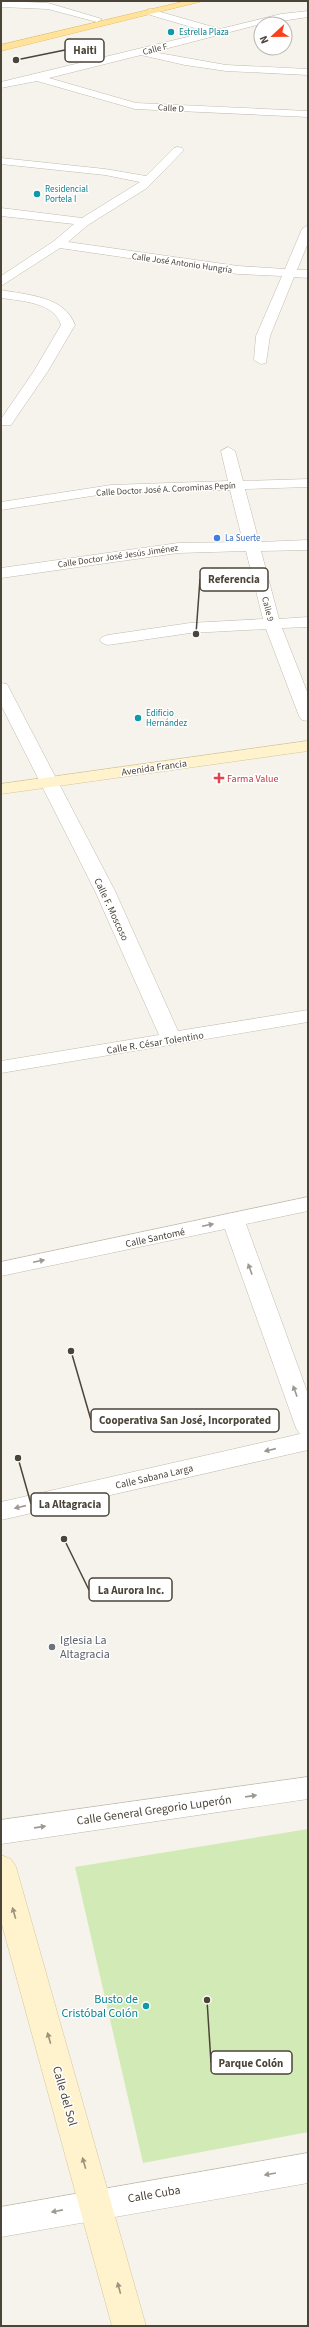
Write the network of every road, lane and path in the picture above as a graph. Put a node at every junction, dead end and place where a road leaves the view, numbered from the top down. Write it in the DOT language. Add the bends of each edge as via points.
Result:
graph roads {
  1 [pos="169,1"];
  2 [pos="198,1"];
  3 [pos="1,4"];
  4 [pos="150,12"];
  5 [pos="308,14"];
  6 [pos="97,19"];
  7 [pos="220,33"];
  8 [pos="1,41"];
  9 [pos="1,48"];
  10 [pos="144,52"];
  11 [pos="308,72"];
  12 [pos="37,78"];
  13 [pos="1,85"];
  14 [pos="308,114"];
  15 [pos="178,150"];
  16 [pos="1,161"];
  17 [pos="148,180"];
  18 [pos="1,212"];
  19 [pos="84,222"];
  20 [pos="308,229"];
  21 [pos="58,244"];
  22 [pos="290,273"];
  23 [pos="308,274"];
  24 [pos="1,282"];
  25 [pos="1,294"];
  26 [pos="261,360"];
  27 [pos="6,422"];
  28 [pos="228,451"];
  29 [pos="308,483"];
  30 [pos="236,485"];
  31 [pos="1,506"];
  32 [pos="308,545"];
  33 [pos="253,546"];
  34 [pos="1,573"];
  35 [pos="308,622"];
  36 [pos="272,624"];
  37 [pos="108,640"];
  38 [pos="1,688"];
  39 [pos="308,716"];
  40 [pos="308,746"];
  41 [pos="48,782"];
  42 [pos="1,789"];
  43 [pos="308,1016"];
  44 [pos="171,1039"];
  45 [pos="1,1067"];
  46 [pos="308,1204"];
  47 [pos="233,1220"];
  48 [pos="1,1269"];
  49 [pos="308,1428"];
  50 [pos="308,1442"];
  51 [pos="1,1511"];
  52 [pos="308,1788"];
  53 [pos="1,1832"];
  54 [pos="1,1867"];
  55 [pos="308,2168"];
  56 [pos="96,2204"];
  57 [pos="1,2222"];
  58 [pos="129,2326"];
  1 -- 6 [label="main road"];
  2 -- 4 [label="main road"];
  3 -- 6 [label="street" via="48,6"];
  4 -- 7 [label="street"];
  4 -- 9 [label="main road"];
  5 -- 7 [label="street, Calle F" via="281,17"];
  6 -- 8 [label="main road"];
  7 -- 10 [label="street, Calle F"];
  10 -- 11 [label="street" via="204,66"];
  10 -- 12 [label="street, Calle F"];
  12 -- 13 [label="street, Calle F"];
  12 -- 14 [label="street, Calle D" via="135,106"];
  15 -- 17 [label="street"];
  16 -- 17 [label="street" via="105,172"];
  17 -- 19 [label="street" via="143,186"];
  18 -- 19 [label="street"];
  19 -- 21 [label="street"];
  20 -- 22 [label="street"];
  21 -- 22 [label="street, Calle José Antonio Hungría" via="230,269"];
  21 -- 24 [label="street"];
  22 -- 23 [label="street, Calle José Antonio Hungría"];
  22 -- 26 [label="street" via="264,336"];
  25 -- 27 [label="street" via="39,301 54,307 64,313 68,325 41,371"];
  28 -- 30 [label="street, Calle 9"];
  29 -- 30 [label="street, Calle Doctor José A. Corominas Pepín"];
  30 -- 31 [label="street, Calle Doctor José A. Corominas Pepín" via="111,489"];
  30 -- 33 [label="street, Calle 9"];
  32 -- 33 [label="street, Calle Doctor José Jesús Jiménez"];
  33 -- 34 [label="street, Calle Doctor José Jesús Jiménez" via="172,549"];
  33 -- 36 [label="street, Calle 9"];
  35 -- 36 [label="street"];
  36 -- 37 [label="street" via="190,628"];
  36 -- 39 [label="street, Calle 9"];
  38 -- 41 [label="street, Calle F. Moscoso"];
  40 -- 41 [label="main road, Avenida Francia"];
  41 -- 42 [label="main road, Avenida Francia"];
  41 -- 44 [label="street, Calle F. Moscoso" via="105,891"];
  43 -- 44 [label="street, Calle R. César Tolentino"];
  44 -- 45 [label="street, Calle R. César Tolentino"];
  46 -- 47 [label="street, Calle Santomé"];
  48 -- 47 [label="street, Calle Santomé, one-way"];
  49 -- 47 [label="street, one-way"];
  50 -- 51 [label="street, Calle Sabana Larga, one-way"];
  53 -- 52 [label="street, Calle General Gregorio Luperón, one-way"];
  56 -- 54 [label="main road, Calle del Sol, one-way"];
  55 -- 56 [label="street, Calle Cuba, one-way"];
  56 -- 57 [label="street, Calle Cuba, one-way"];
  58 -- 56 [label="main road, Calle del Sol, one-way"];
}
